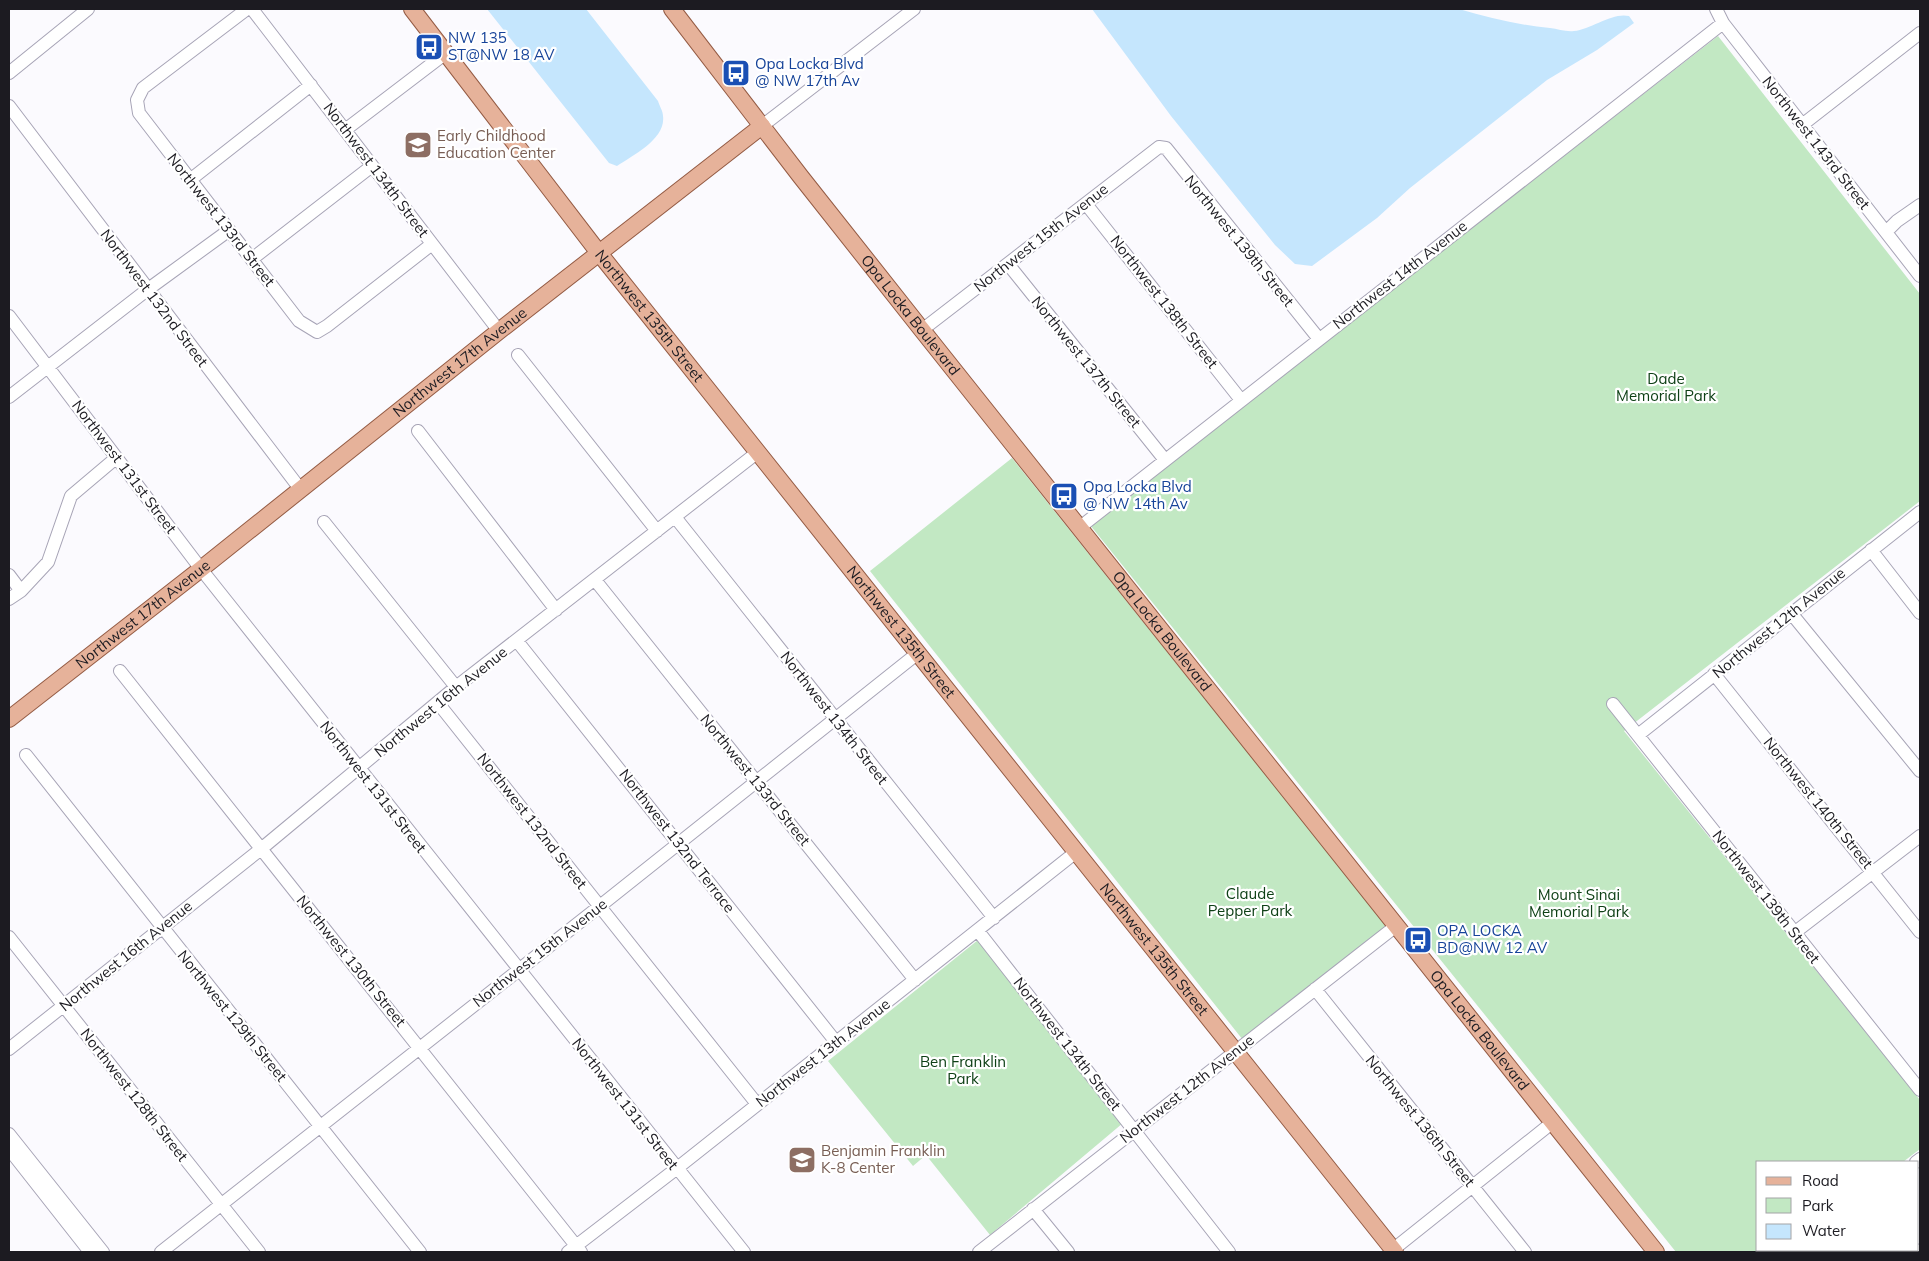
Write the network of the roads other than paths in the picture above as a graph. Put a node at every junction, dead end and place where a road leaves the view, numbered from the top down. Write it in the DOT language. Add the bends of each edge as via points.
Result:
graph roads {
  1 [pos="88,9"];
  2 [pos="246,9"];
  3 [pos="252,9"];
  4 [pos="412,9"];
  5 [pos="672,9"];
  6 [pos="914,9"];
  7 [pos="1716,9"];
  8 [pos="1723,23"];
  9 [pos="1920,33"];
  10 [pos="446,53"];
  11 [pos="9,73"];
  12 [pos="311,85"];
  13 [pos="9,106"];
  14 [pos="1802,125"];
  15 [pos="762,126"];
  16 [pos="345,130"];
  17 [pos="1159,147"];
  18 [pos="372,166"];
  19 [pos="190,180"];
  20 [pos="1086,204"];
  21 [pos="1920,205"];
  22 [pos="228,230"];
  23 [pos="1886,232"];
  24 [pos="432,244"];
  25 [pos="599,253"];
  26 [pos="252,259"];
  27 [pos="1008,264"];
  28 [pos="1920,276"];
  29 [pos="147,290"];
  30 [pos="9,316"];
  31 [pos="922,330"];
  32 [pos="499,332"];
  33 [pos="1319,338"];
  34 [pos="518,355"];
  35 [pos="48,366"];
  36 [pos="9,398"];
  37 [pos="1241,400"];
  38 [pos="418,431"];
  39 [pos="758,452"];
  40 [pos="116,458"];
  41 [pos="1164,460"];
  42 [pos="300,490"];
  43 [pos="1920,512"];
  44 [pos="676,517"];
  45 [pos="324,522"];
  46 [pos="1079,528"];
  47 [pos="657,531"];
  48 [pos="1870,550"];
  49 [pos="201,569"];
  50 [pos="9,575"];
  51 [pos="595,580"];
  52 [pos="21,591"];
  53 [pos="9,600"];
  54 [pos="556,610"];
  55 [pos="1791,613"];
  56 [pos="1920,613"];
  57 [pos="517,641"];
  58 [pos="918,653"];
  59 [pos="120,671"];
  60 [pos="1714,674"];
  61 [pos="456,688"];
  62 [pos="438,703"];
  63 [pos="1613,704"];
  64 [pos="9,719"];
  65 [pos="835,719"];
  66 [pos="1638,735"];
  67 [pos="26,755"];
  68 [pos="359,769"];
  69 [pos="1920,771"];
  70 [pos="756,781"];
  71 [pos="1920,836"];
  72 [pos="679,843"];
  73 [pos="261,849"];
  74 [pos="1076,852"];
  75 [pos="1873,872"];
  76 [pos="600,906"];
  77 [pos="994,918"];
  78 [pos="1396,926"];
  79 [pos="162,928"];
  80 [pos="978,931"];
  81 [pos="1920,932"];
  82 [pos="1794,933"];
  83 [pos="9,938"];
  84 [pos="519,970"];
  85 [pos="915,980"];
  86 [pos="1315,989"];
  87 [pos="63,1006"];
  88 [pos="836,1042"];
  89 [pos="420,1048"];
  90 [pos="9,1049"];
  91 [pos="1236,1052"];
  92 [pos="1920,1090"];
  93 [pos="757,1104"];
  94 [pos="1553,1122"];
  95 [pos="320,1126"];
  96 [pos="1134,1130"];
  97 [pos="9,1134"];
  98 [pos="9,1149"];
  99 [pos="676,1169"];
  100 [pos="1472,1187"];
  101 [pos="221,1206"];
  102 [pos="1033,1209"];
  103 [pos="575,1250"];
  104 [pos="1393,1251"];
  105 [pos="90,1252"];
  106 [pos="103,1252"];
  107 [pos="161,1252"];
  108 [pos="259,1252"];
  109 [pos="420,1252"];
  110 [pos="744,1252"];
  111 [pos="979,1252"];
  112 [pos="1068,1252"];
  113 [pos="1229,1252"];
  114 [pos="1525,1252"];
  115 [pos="1656,1252"];
  1 -- 11 [label="street"];
  2 -- 19 [label="street, Northwest 133rd Street" via="143,88 137,100 139,113"];
  3 -- 12 [label="street, Northwest 134th Street"];
  4 -- 10 [label="main road, Northwest 135th Street"];
  5 -- 15 [label="main road, Opa Locka Boulevard"];
  6 -- 15 [label="street, Northwest 17th Avenue"];
  7 -- 8 [label="street, Northwest 143rd Street"];
  8 -- 14 [label="street, Northwest 143rd Street"];
  8 -- 33 [label="street, Northwest 14th Avenue"];
  9 -- 14 [label="street"];
  10 -- 16 [label="street"];
  10 -- 25 [label="main road, Northwest 135th Street"];
  12 -- 16 [label="street, Northwest 134th Street"];
  12 -- 19 [label="street"];
  13 -- 29 [label="street, Northwest 132nd Street"];
  14 -- 23 [label="street, Northwest 143rd Street"];
  15 -- 25 [label="main road, Northwest 17th Avenue"];
  15 -- 31 [label="main road, Opa Locka Boulevard"];
  16 -- 18 [label="street, Northwest 134th Street"];
  17 -- 20 [label="street, Northwest 15th Avenue"];
  17 -- 33 [label="street, Northwest 139th Street" via="1166,148"];
  18 -- 24 [label="street, Northwest 134th Street"];
  18 -- 26 [label="street"];
  19 -- 22 [label="street, Northwest 133rd Street"];
  20 -- 27 [label="street, Northwest 15th Avenue"];
  20 -- 37 [label="street, Northwest 138th Street"];
  21 -- 23 [label="street"];
  22 -- 26 [label="street, Northwest 133rd Street"];
  22 -- 29 [label="street"];
  23 -- 28 [label="street, Northwest 143rd Street"];
  24 -- 26 [label="street, Northwest 133rd Street" via="317,332 299,321"];
  24 -- 32 [label="street, Northwest 134th Street"];
  25 -- 32 [label="main road, Northwest 17th Avenue"];
  25 -- 39 [label="main road, Northwest 135th Street"];
  27 -- 31 [label="street, Northwest 15th Avenue"];
  27 -- 41 [label="street, Northwest 137th Street"];
  29 -- 35 [label="street"];
  29 -- 42 [label="street, Northwest 132nd Street"];
  30 -- 35 [label="street, Northwest 131st Street"];
  31 -- 46 [label="main road, Opa Locka Boulevard"];
  32 -- 42 [label="main road, Northwest 17th Avenue"];
  33 -- 37 [label="street, Northwest 14th Avenue"];
  34 -- 47 [label="street"];
  35 -- 36 [label="street"];
  35 -- 40 [label="street, Northwest 131st Street"];
  37 -- 41 [label="street, Northwest 14th Avenue"];
  38 -- 54 [label="street"];
  39 -- 44 [label="street, Northwest 16th Avenue"];
  39 -- 58 [label="main road, Northwest 135th Street"];
  40 -- 49 [label="street, Northwest 131st Street"];
  40 -- 52 [label="street" via="71,496 48,562"];
  41 -- 46 [label="street, Northwest 14th Avenue"];
  42 -- 49 [label="main road, Northwest 17th Avenue"];
  43 -- 48 [label="street, Northwest 12th Avenue"];
  44 -- 47 [label="street, Northwest 16th Avenue"];
  44 -- 65 [label="street, Northwest 134th Street"];
  45 -- 61 [label="street"];
  46 -- 78 [label="main road, Opa Locka Boulevard"];
  47 -- 51 [label="street, Northwest 16th Avenue"];
  48 -- 55 [label="street, Northwest 12th Avenue"];
  48 -- 56 [label="street"];
  49 -- 64 [label="main road, Northwest 17th Avenue"];
  49 -- 68 [label="street, Northwest 131st Street"];
  50 -- 52 [label="street"];
  51 -- 54 [label="street, Northwest 16th Avenue"];
  51 -- 70 [label="street, Northwest 133rd Street"];
  52 -- 53 [label="street"];
  54 -- 57 [label="street, Northwest 16th Avenue"];
  55 -- 60 [label="street, Northwest 12th Avenue"];
  55 -- 69 [label="street"];
  57 -- 61 [label="street, Northwest 16th Avenue"];
  57 -- 72 [label="street, Northwest 132nd Terrace"];
  58 -- 65 [label="street, Northwest 15th Avenue"];
  58 -- 74 [label="main road, Northwest 135th Street"];
  59 -- 73 [label="street, Northwest 130th Street"];
  60 -- 66 [label="street, Northwest 12th Avenue"];
  60 -- 75 [label="street, Northwest 140th Street"];
  61 -- 62 [label="street, Northwest 16th Avenue"];
  62 -- 68 [label="street, Northwest 16th Avenue"];
  62 -- 76 [label="street, Northwest 132nd Street"];
  63 -- 66 [label="street, Northwest 139th Street"];
  65 -- 70 [label="street, Northwest 15th Avenue"];
  65 -- 77 [label="street, Northwest 134th Street"];
  66 -- 82 [label="street, Northwest 139th Street"];
  67 -- 79 [label="street, Northwest 129th Street"];
  68 -- 73 [label="street, Northwest 16th Avenue"];
  68 -- 84 [label="street, Northwest 131st Street"];
  70 -- 72 [label="street, Northwest 15th Avenue"];
  70 -- 85 [label="street, Northwest 133rd Street"];
  71 -- 75 [label="street"];
  72 -- 76 [label="street, Northwest 15th Avenue"];
  72 -- 88 [label="street, Northwest 132nd Terrace"];
  73 -- 79 [label="street, Northwest 16th Avenue"];
  73 -- 89 [label="street, Northwest 130th Street"];
  74 -- 77 [label="street, Northwest 13th Avenue"];
  74 -- 91 [label="main road, Northwest 135th Street"];
  75 -- 81 [label="street, Northwest 140th Street"];
  75 -- 82 [label="street"];
  76 -- 84 [label="street, Northwest 15th Avenue"];
  76 -- 93 [label="street, Northwest 132nd Street"];
  77 -- 80 [label="street, Northwest 13th Avenue"];
  78 -- 86 [label="street, Northwest 12th Avenue"];
  78 -- 94 [label="main road, Opa Locka Boulevard"];
  79 -- 87 [label="street, Northwest 16th Avenue"];
  79 -- 95 [label="street, Northwest 129th Street"];
  80 -- 85 [label="street, Northwest 13th Avenue"];
  80 -- 96 [label="street, Northwest 134th Street"];
  82 -- 92 [label="street, Northwest 139th Street"];
  83 -- 87 [label="street, Northwest 128th Street"];
  84 -- 89 [label="street, Northwest 15th Avenue"];
  84 -- 99 [label="street, Northwest 131st Street"];
  85 -- 88 [label="street, Northwest 13th Avenue"];
  86 -- 91 [label="street, Northwest 12th Avenue"];
  86 -- 100 [label="street, Northwest 136th Street"];
  87 -- 90 [label="street, Northwest 16th Avenue"];
  87 -- 101 [label="street, Northwest 128th Street"];
  88 -- 93 [label="street, Northwest 13th Avenue"];
  89 -- 95 [label="street, Northwest 15th Avenue"];
  89 -- 103 [label="street, Northwest 130th Street"];
  91 -- 96 [label="street, Northwest 12th Avenue"];
  91 -- 104 [label="main road, Northwest 135th Street"];
  93 -- 99 [label="street, Northwest 13th Avenue"];
  94 -- 100 [label="street"];
  94 -- 115 [label="main road, Opa Locka Boulevard"];
  95 -- 101 [label="street, Northwest 15th Avenue"];
  95 -- 109 [label="street, Northwest 129th Street"];
  96 -- 102 [label="street, Northwest 12th Avenue"];
  96 -- 113 [label="street, Northwest 134th Street"];
  97 -- 106 [label="street"];
  98 -- 105 [label="street"];
  99 -- 103 [label="street, Northwest 13th Avenue"];
  99 -- 110 [label="street, Northwest 131st Street"];
  100 -- 104 [label="street"];
  100 -- 114 [label="street, Northwest 136th Street"];
  101 -- 107 [label="street, Northwest 15th Avenue"];
  101 -- 108 [label="street, Northwest 128th Street"];
  102 -- 111 [label="street, Northwest 12th Avenue"];
  102 -- 112 [label="street"];
}
